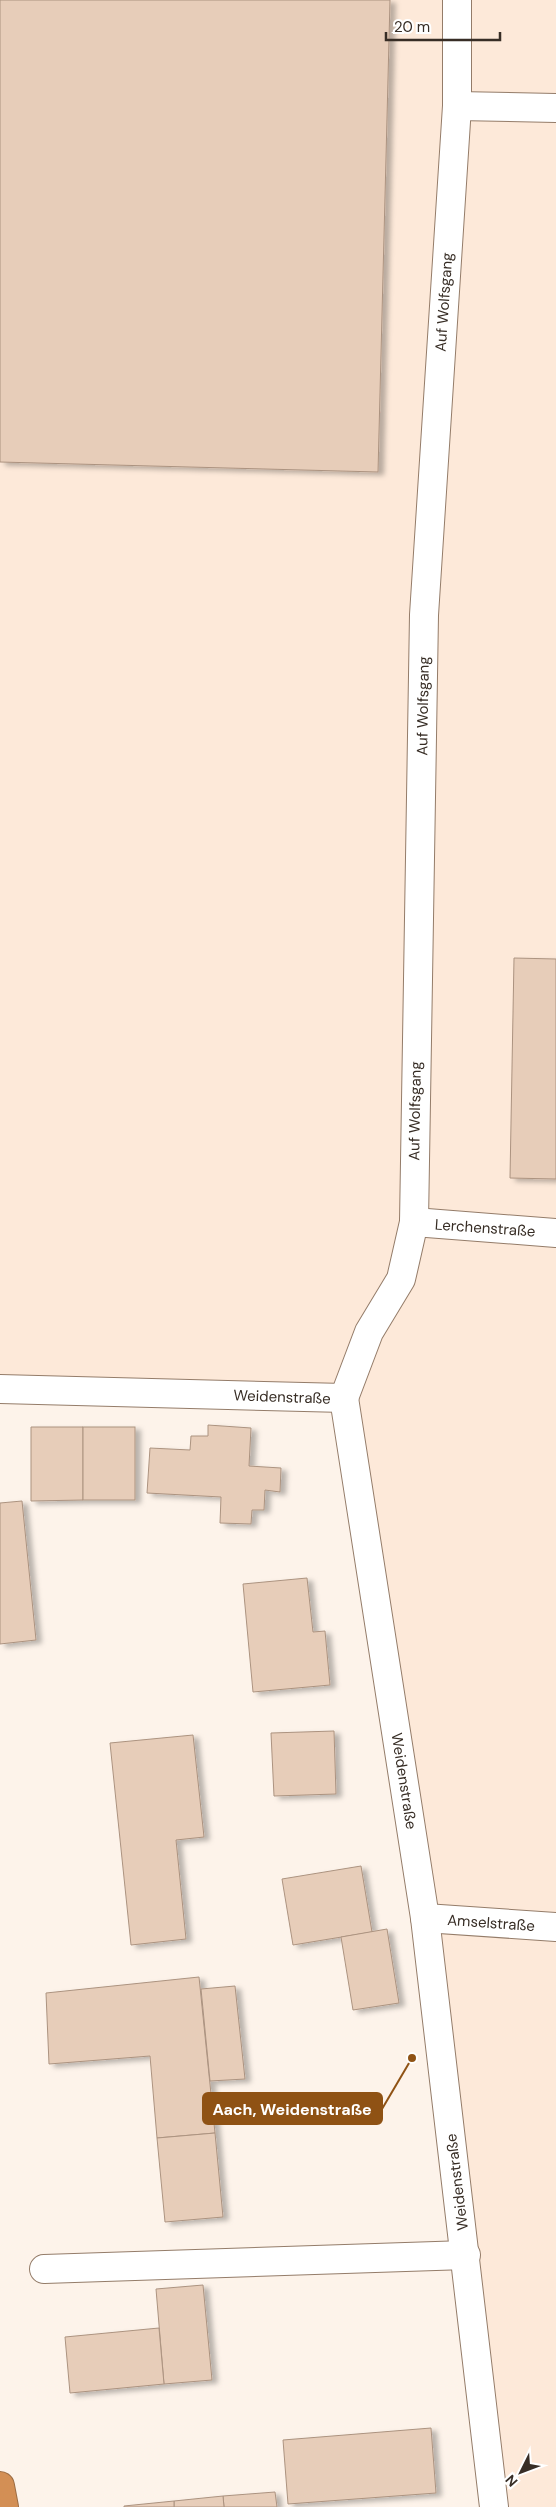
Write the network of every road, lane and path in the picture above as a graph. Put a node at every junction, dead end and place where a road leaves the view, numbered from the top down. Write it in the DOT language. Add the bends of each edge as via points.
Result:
graph roads {
  1 [pos="458,0"];
  2 [pos="457,106"];
  3 [pos="556,108"];
  4 [pos="414,1222"];
  5 [pos="556,1233"];
  6 [pos="0,1389"];
  7 [pos="344,1398"];
  8 [pos="425,1918"];
  9 [pos="556,1927"];
  10 [pos="466,2255"];
  11 [pos="44,2269"];
  12 [pos="0,2486"];
  13 [pos="4,2507"];
  14 [pos="494,2507"];
  1 -- 2 [label="street, Auf Wolfsgang"];
  2 -- 3 [label="street"];
  2 -- 4 [label="street, Auf Wolfsgang" via="424,615"];
  4 -- 5 [label="street, Lerchenstraße"];
  4 -- 7 [label="street, Auf Wolfsgang" via="401,1280 369,1332"];
  6 -- 7 [label="street, Weidenstraße"];
  7 -- 8 [label="street, Weidenstraße"];
  8 -- 9 [label="street, Amselstraße"];
  8 -- 10 [label="street, Weidenstraße"];
  10 -- 11 [label="street"];
  10 -- 14 [label="street, Weidenstraße"];
  12 -- 13 [label="highway"];
}
